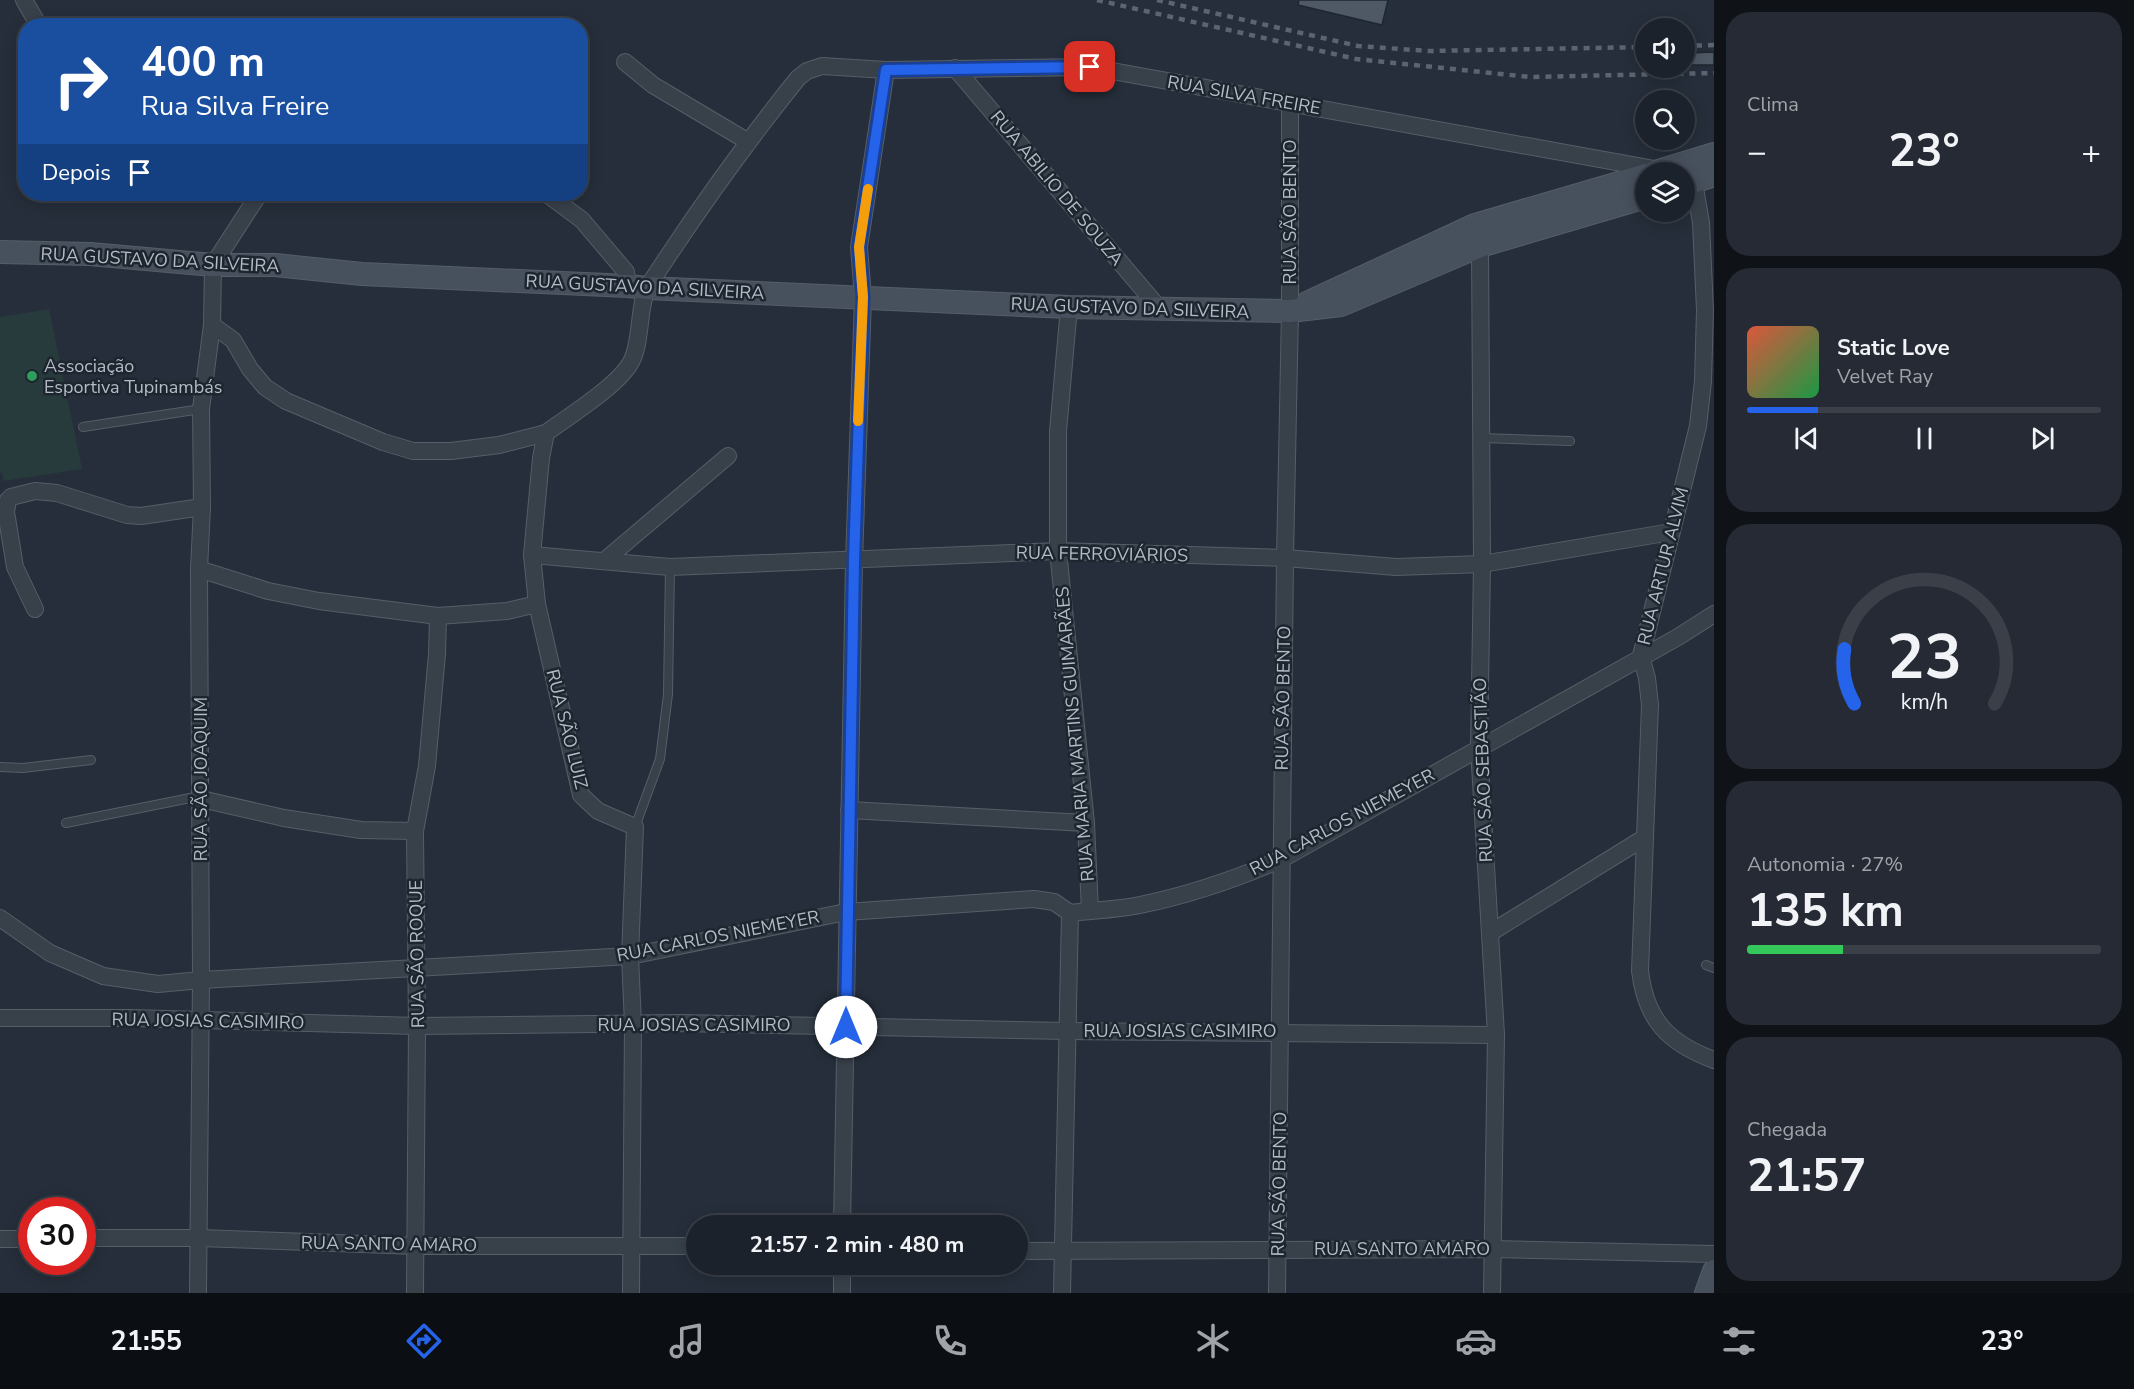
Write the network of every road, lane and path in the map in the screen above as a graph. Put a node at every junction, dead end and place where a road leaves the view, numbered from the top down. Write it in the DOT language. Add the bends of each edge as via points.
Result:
graph roads {
  1 [pos="24,0"];
  2 [pos="34,18"];
  3 [pos="625,62"];
  4 [pos="956,68"];
  5 [pos="886,70"];
  6 [pos="1290,103"];
  7 [pos="747,141"];
  8 [pos="1714,154"];
  9 [pos="1689,162"];
  10 [pos="1635,169"];
  11 [pos="1635,179"];
  12 [pos="1698,181"];
  13 [pos="1635,200"];
  14 [pos="254,201"];
  15 [pos="556,201"];
  16 [pos="1480,246"];
  17 [pos="0,252"];
  18 [pos="213,265"];
  19 [pos="637,287"];
  20 [pos="863,297"];
  21 [pos="1069,307"];
  22 [pos="1159,308"];
  23 [pos="1290,312"];
  24 [pos="212,325"];
  25 [pos="201,409"];
  26 [pos="83,427"];
  27 [pos="546,433"];
  28 [pos="1482,438"];
  29 [pos="1569,441"];
  30 [pos="728,456"];
  31 [pos="202,507"];
  32 [pos="1671,532"];
  33 [pos="1058,551"];
  34 [pos="532,555"];
  35 [pos="1285,558"];
  36 [pos="604,561"];
  37 [pos="854,561"];
  38 [pos="1482,564"];
  39 [pos="670,567"];
  40 [pos="200,569"];
  41 [pos="537,604"];
  42 [pos="35,609"];
  43 [pos="1714,614"];
  44 [pos="438,616"];
  45 [pos="1641,656"];
  46 [pos="1479,748"];
  47 [pos="92,760"];
  48 [pos="0,767"];
  49 [pos="201,798"];
  50 [pos="849,810"];
  51 [pos="66,823"];
  52 [pos="1086,823"];
  53 [pos="635,827"];
  54 [pos="415,831"];
  55 [pos="1644,838"];
  56 [pos="1282,858"];
  57 [pos="1090,910"];
  58 [pos="846,912"];
  59 [pos="1070,913"];
  60 [pos="0,918"];
  61 [pos="1490,933"];
  62 [pos="630,956"];
  63 [pos="417,968"];
  64 [pos="201,980"];
  65 [pos="0,1018"];
  66 [pos="200,1020"];
  67 [pos="633,1024"];
  68 [pos="417,1026"];
  69 [pos="846,1027"];
  70 [pos="1066,1031"];
  71 [pos="1280,1032"];
  72 [pos="1496,1035"];
  73 [pos="1714,1060"];
  74 [pos="842,1215"];
  75 [pos="96,1238"];
  76 [pos="199,1238"];
  77 [pos="0,1239"];
  78 [pos="18,1239"];
  79 [pos="416,1246"];
  80 [pos="632,1246"];
  81 [pos="686,1246"];
  82 [pos="1278,1249"];
  83 [pos="1492,1249"];
  84 [pos="1028,1251"];
  85 [pos="1063,1252"];
  86 [pos="1714,1254"];
  87 [pos="1714,1271"];
  88 [pos="842,1275"];
  89 [pos="198,1293"];
  90 [pos="415,1293"];
  91 [pos="631,1293"];
  92 [pos="842,1293"];
  93 [pos="1062,1293"];
  94 [pos="1277,1293"];
  95 [pos="1492,1293"];
  96 [pos="1706,1293"];
  1 -- 2 [label="street"];
  3 -- 7 [label="street" via="653,86"];
  4 -- 5 [label="street, RUA SILVA FREIRE"];
  4 -- 6 [label="street, RUA SILVA FREIRE" via="1090,67"];
  4 -- 22 [label="street, RUA ABILIO DE SOUZA"];
  5 -- 7 [label="street, RUA SILVA FREIRE" via="822,66 807,71"];
  5 -- 20 [label="street" via="859,247"];
  6 -- 10 [label="street, RUA SILVA FREIRE"];
  6 -- 23 [label="street, RUA SÃO BENTO"];
  7 -- 19 [label="street"];
  8 -- 9 [label="main road, RUA GUSTAVO DA SILVEIRA"];
  11 -- 23 [label="main road, RUA GUSTAVO DA SILVEIRA" via="1475,225"];
  12 -- 32 [label="street, RUA ARTUR ALVIM" via="1706,310 1703,381 1698,426"];
  13 -- 16 [label="main road, RUA GUSTAVO DA SILVEIRA"];
  14 -- 18 [label="street"];
  15 -- 19 [label="street" via="582,220"];
  16 -- 23 [label="main road, RUA GUSTAVO DA SILVEIRA" via="1341,305"];
  16 -- 28 [label="street, RUA SÃO SEBASTIÃO"];
  17 -- 18 [label="main road, RUA GUSTAVO DA SILVEIRA"];
  18 -- 19 [label="main road, RUA GUSTAVO DA SILVEIRA" via="275,265 362,274"];
  18 -- 24 [label="street, RUA SÃO JOAQUIM"];
  19 -- 20 [label="main road, RUA GUSTAVO DA SILVEIRA"];
  19 -- 27 [label="street" via="633,360 612,384"];
  20 -- 21 [label="main road, RUA GUSTAVO DA SILVEIRA"];
  20 -- 37 [label="street"];
  21 -- 22 [label="main road, RUA GUSTAVO DA SILVEIRA"];
  21 -- 33 [label="street, RUA MARIA MARTINS GUIMARÃES" via="1058,430"];
  22 -- 23 [label="main road, RUA GUSTAVO DA SILVEIRA"];
  23 -- 35 [label="street, RUA SÃO BENTO"];
  24 -- 25 [label="street, RUA SÃO JOAQUIM"];
  24 -- 27 [label="street" via="233,340 265,387 286,402 383,442 413,451 451,451 499,445"];
  25 -- 26 [label="lane"];
  25 -- 31 [label="street, RUA SÃO JOAQUIM"];
  27 -- 34 [label="street, RUA SÃO LUIZ"];
  28 -- 29 [label="lane"];
  28 -- 38 [label="street, RUA SÃO SEBASTIÃO"];
  30 -- 36 [label="street"];
  31 -- 40 [label="street, RUA SÃO JOAQUIM"];
  31 -- 42 [label="street" via="141,516 57,493 35,491 11,497 6,512 15,567"];
  32 -- 38 [label="street, RUA FERROVIÁRIOS"];
  32 -- 45 [label="street, RUA ARTUR ALVIM"];
  33 -- 35 [label="street, RUA FERROVIÁRIOS"];
  33 -- 37 [label="street, RUA FERROVIÁRIOS"];
  33 -- 52 [label="street, RUA MARIA MARTINS GUIMARÃES"];
  34 -- 36 [label="street, RUA FERROVIÁRIOS"];
  34 -- 41 [label="street, RUA SÃO LUIZ"];
  35 -- 38 [label="street, RUA FERROVIÁRIOS" via="1396,567"];
  35 -- 56 [label="street, RUA SÃO BENTO"];
  36 -- 39 [label="street, RUA FERROVIÁRIOS"];
  37 -- 39 [label="street, RUA FERROVIÁRIOS"];
  37 -- 50 [label="street"];
  38 -- 46 [label="street, RUA SÃO SEBASTIÃO"];
  39 -- 53 [label="lane" via="668,694 660,759"];
  40 -- 44 [label="street" via="268,591"];
  40 -- 49 [label="street, RUA SÃO JOAQUIM"];
  41 -- 44 [label="street" via="507,611"];
  41 -- 53 [label="street, RUA SÃO LUIZ" via="581,795 598,811"];
  43 -- 45 [label="street, RUA CARLOS NIEMEYER"];
  44 -- 54 [label="street, RUA SÃO ROQUE" via="427,766"];
  45 -- 46 [label="street, RUA CARLOS NIEMEYER"];
  45 -- 55 [label="street, RUA ARTUR ALVIM" via="1650,705"];
  46 -- 56 [label="street, RUA CARLOS NIEMEYER"];
  46 -- 61 [label="street, RUA SÃO SEBASTIÃO"];
  47 -- 48 [label="lane"];
  49 -- 51 [label="lane"];
  49 -- 54 [label="street" via="284,818 361,830"];
  49 -- 64 [label="street, RUA SÃO JOAQUIM"];
  50 -- 52 [label="street"];
  50 -- 58 [label="street"];
  52 -- 57 [label="street, RUA MARIA MARTINS GUIMARÃES"];
  53 -- 62 [label="street"];
  54 -- 63 [label="street, RUA SÃO ROQUE"];
  55 -- 61 [label="street"];
  55 -- 73 [label="street, RUA ARTUR ALVIM" via="1642,991 1668,1036 1694,1053"];
  56 -- 57 [label="street, RUA CARLOS NIEMEYER" via="1185,894 1137,906"];
  56 -- 71 [label="street, RUA SÃO BENTO"];
  57 -- 59 [label="street, RUA CARLOS NIEMEYER"];
  58 -- 59 [label="street, RUA CARLOS NIEMEYER" via="1034,899 1054,902"];
  58 -- 62 [label="street, RUA CARLOS NIEMEYER"];
  58 -- 69 [label="street"];
  59 -- 70 [label="street"];
  60 -- 64 [label="street, RUA CARLOS NIEMEYER" via="50,954 103,976 158,984"];
  61 -- 72 [label="street, RUA SÃO SEBASTIÃO"];
  62 -- 63 [label="street, RUA CARLOS NIEMEYER"];
  62 -- 67 [label="street"];
  63 -- 64 [label="street, RUA CARLOS NIEMEYER"];
  63 -- 68 [label="street, RUA SÃO ROQUE"];
  64 -- 66 [label="street, RUA SÃO JOAQUIM"];
  65 -- 66 [label="street, RUA JOSIAS CASIMIRO"];
  66 -- 68 [label="street, RUA JOSIAS CASIMIRO"];
  66 -- 76 [label="street, RUA SÃO JOAQUIM"];
  67 -- 68 [label="street, RUA JOSIAS CASIMIRO"];
  67 -- 69 [label="street, RUA JOSIAS CASIMIRO"];
  67 -- 80 [label="street"];
  68 -- 79 [label="street, RUA SÃO ROQUE"];
  69 -- 70 [label="street, RUA JOSIAS CASIMIRO"];
  69 -- 74 [label="street"];
  70 -- 71 [label="street, RUA JOSIAS CASIMIRO"];
  70 -- 85 [label="street"];
  71 -- 72 [label="street, RUA JOSIAS CASIMIRO"];
  71 -- 82 [label="street, RUA SÃO BENTO"];
  72 -- 83 [label="street, RUA SÃO SEBASTIÃO"];
  75 -- 76 [label="street, RUA SANTO AMARO"];
  76 -- 79 [label="street, RUA SANTO AMARO"];
  76 -- 89 [label="street, RUA SÃO JOAQUIM"];
  77 -- 78 [label="street"];
  79 -- 80 [label="street, RUA SANTO AMARO"];
  79 -- 90 [label="street, RUA SÃO ROQUE"];
  80 -- 81 [label="street, RUA SANTO AMARO"];
  80 -- 91 [label="street"];
  82 -- 83 [label="street, RUA SANTO AMARO"];
  82 -- 85 [label="street, RUA SANTO AMARO"];
  82 -- 94 [label="street, RUA SÃO BENTO"];
  83 -- 86 [label="street, RUA SANTO AMARO"];
  83 -- 95 [label="street, RUA SÃO SEBASTIÃO"];
  84 -- 85 [label="street, RUA SANTO AMARO"];
  85 -- 93 [label="street"];
  87 -- 96 [label="main road"];
  88 -- 92 [label="street"];
}
